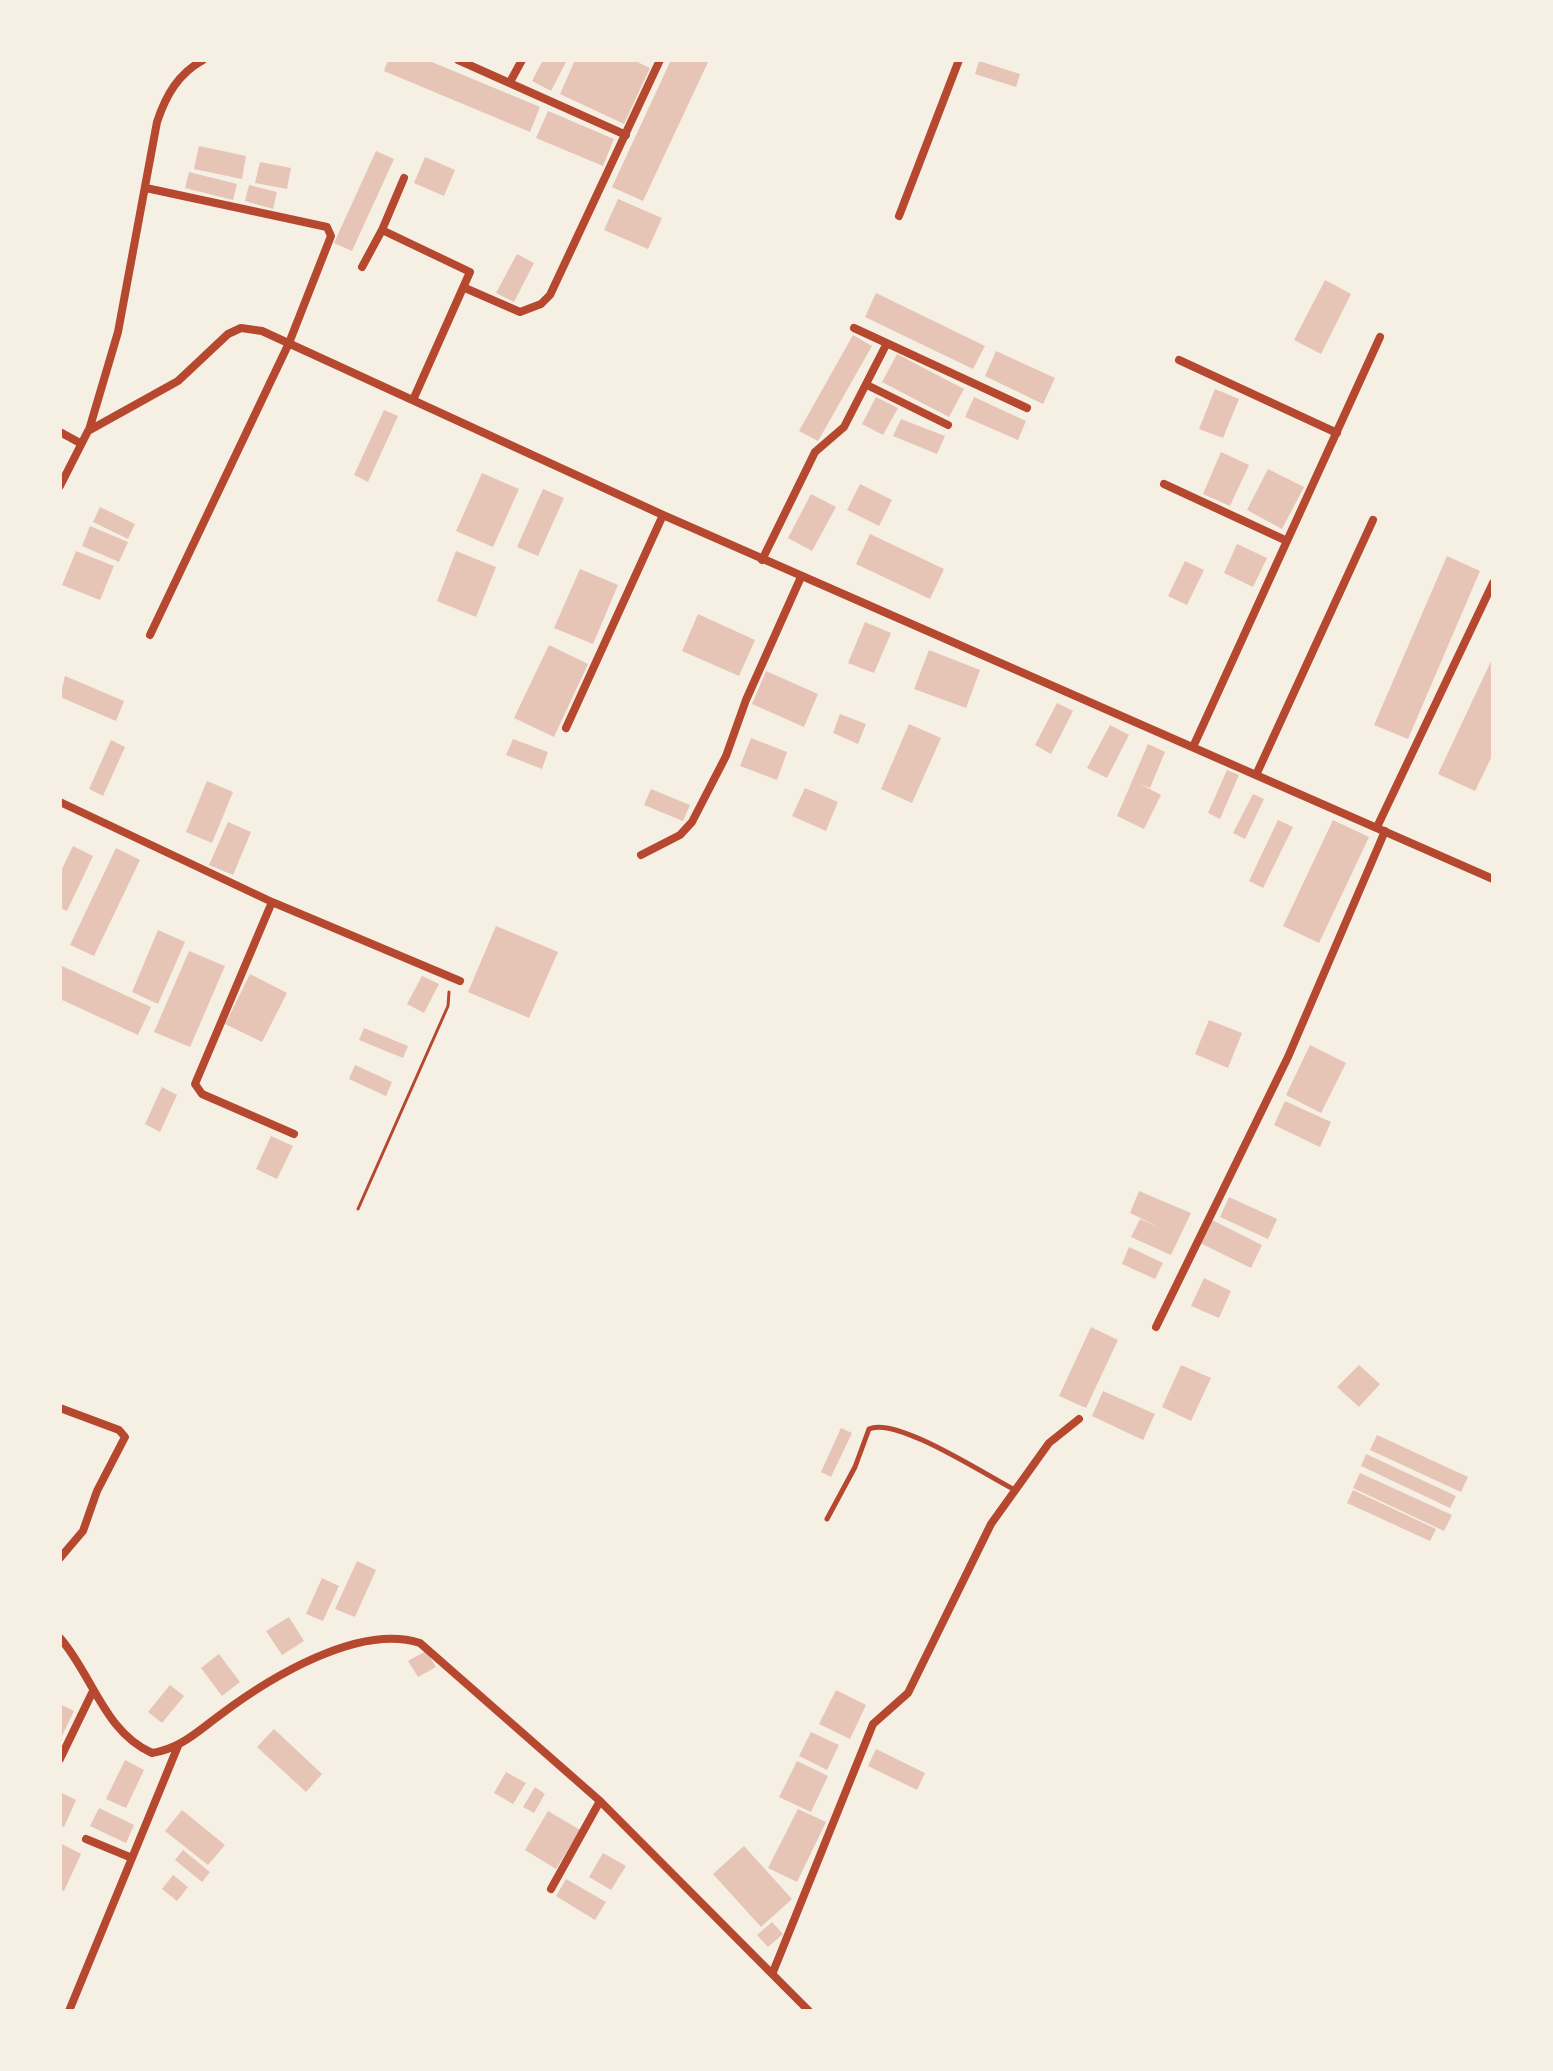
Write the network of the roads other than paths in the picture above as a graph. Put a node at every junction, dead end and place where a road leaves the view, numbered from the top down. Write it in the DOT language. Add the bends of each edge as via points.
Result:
graph roads {
  1 [pos="203,60"];
  2 [pos="458,60"];
  3 [pos="522,60"];
  4 [pos="660,60"];
  5 [pos="959,60"];
  6 [pos="510,82"];
  7 [pos="626,135"];
  8 [pos="404,178"];
  9 [pos="146,188"];
  10 [pos="899,216"];
  11 [pos="382,230"];
  12 [pos="362,267"];
  13 [pos="465,288"];
  14 [pos="854,328"];
  15 [pos="1380,337"];
  16 [pos="289,343"];
  17 [pos="887,343"];
  18 [pos="1179,360"];
  19 [pos="867,385"];
  20 [pos="413,400"];
  21 [pos="1027,408"];
  22 [pos="948,425"];
  23 [pos="88,431"];
  24 [pos="60,432"];
  25 [pos="1337,433"];
  26 [pos="80,443"];
  27 [pos="1164,484"];
  28 [pos="60,486"];
  29 [pos="663,515"];
  30 [pos="1373,520"];
  31 [pos="1287,541"];
  32 [pos="762,560"];
  33 [pos="801,577"];
  34 [pos="1493,583"];
  35 [pos="150,635"];
  36 [pos="566,728"];
  37 [pos="1193,747"];
  38 [pos="1256,775"];
  39 [pos="60,802"];
  40 [pos="1381,829"];
  41 [pos="641,855"];
  42 [pos="1493,879"];
  43 [pos="272,902"];
  44 [pos="456,979"];
  45 [pos="294,1134"];
  46 [pos="1156,1327"];
  47 [pos="60,1408"];
  48 [pos="1079,1419"];
  49 [pos="1015,1490"];
  50 [pos="827,1519"];
  51 [pos="60,1558"];
  52 [pos="60,1638"];
  53 [pos="92,1693"];
  54 [pos="178,1746"];
  55 [pos="60,1759"];
  56 [pos="600,1801"];
  57 [pos="86,1839"];
  58 [pos="132,1858"];
  59 [pos="551,1889"];
  60 [pos="773,1972"];
  61 [pos="69,2011"];
  62 [pos="809,2011"];
  1 -- 9 [label="street" via="189,68 165,97"];
  2 -- 6 [label="street"];
  3 -- 6 [label="street"];
  4 -- 7 [label="street"];
  5 -- 10 [label="street"];
  6 -- 7 [label="street"];
  7 -- 13 [label="street" via="559,280 541,304 520,312"];
  8 -- 11 [label="street"];
  9 -- 16 [label="street" via="299,218 330,230"];
  9 -- 23 [label="street" via="118,332"];
  11 -- 12 [label="street"];
  11 -- 13 [label="street" via="466,269 471,277"];
  13 -- 20 [label="street"];
  14 -- 17 [label="street"];
  15 -- 25 [label="street"];
  16 -- 20 [label="street"];
  16 -- 23 [label="street" via="241,328 178,381"];
  16 -- 35 [label="street"];
  17 -- 19 [label="street"];
  17 -- 21 [label="street"];
  18 -- 25 [label="street"];
  19 -- 22 [label="street"];
  19 -- 32 [label="street" via="844,427 815,452"];
  20 -- 29 [label="street"];
  23 -- 26 [label="street"];
  24 -- 26 [label="street"];
  25 -- 31 [label="street"];
  26 -- 28 [label="street"];
  27 -- 31 [label="street"];
  29 -- 32 [label="street"];
  29 -- 36 [label="street"];
  30 -- 38 [label="street"];
  31 -- 37 [label="street"];
  32 -- 33 [label="street"];
  33 -- 37 [label="street"];
  33 -- 41 [label="street" via="726,756 692,822 680,835"];
  34 -- 40 [label="street"];
  37 -- 38 [label="street"];
  38 -- 40 [label="street"];
  39 -- 43 [label="street"];
  40 -- 42 [label="street"];
  40 -- 46 [label="street" via="1288,1057"];
  43 -- 44 [label="street"];
  43 -- 45 [label="street" via="195,1084 202,1094"];
  47 -- 51 [label="street" via="125,1437 83,1531"];
  48 -- 49 [label="street" via="1049,1443"];
  49 -- 50 [label="lane" via="923,1442 875,1426"];
  49 -- 60 [label="street" via="964,1573 908,1693 873,1724"];
  52 -- 53 [label="street"];
  53 -- 54 [label="street" via="140,1748 152,1753"];
  53 -- 55 [label="street"];
  54 -- 56 [label="street" via="220,1714 326,1651 403,1637 420,1643"];
  54 -- 58 [label="street"];
  56 -- 59 [label="street"];
  56 -- 60 [label="street"];
  57 -- 58 [label="street"];
  58 -- 61 [label="street"];
  60 -- 62 [label="street"];
}
